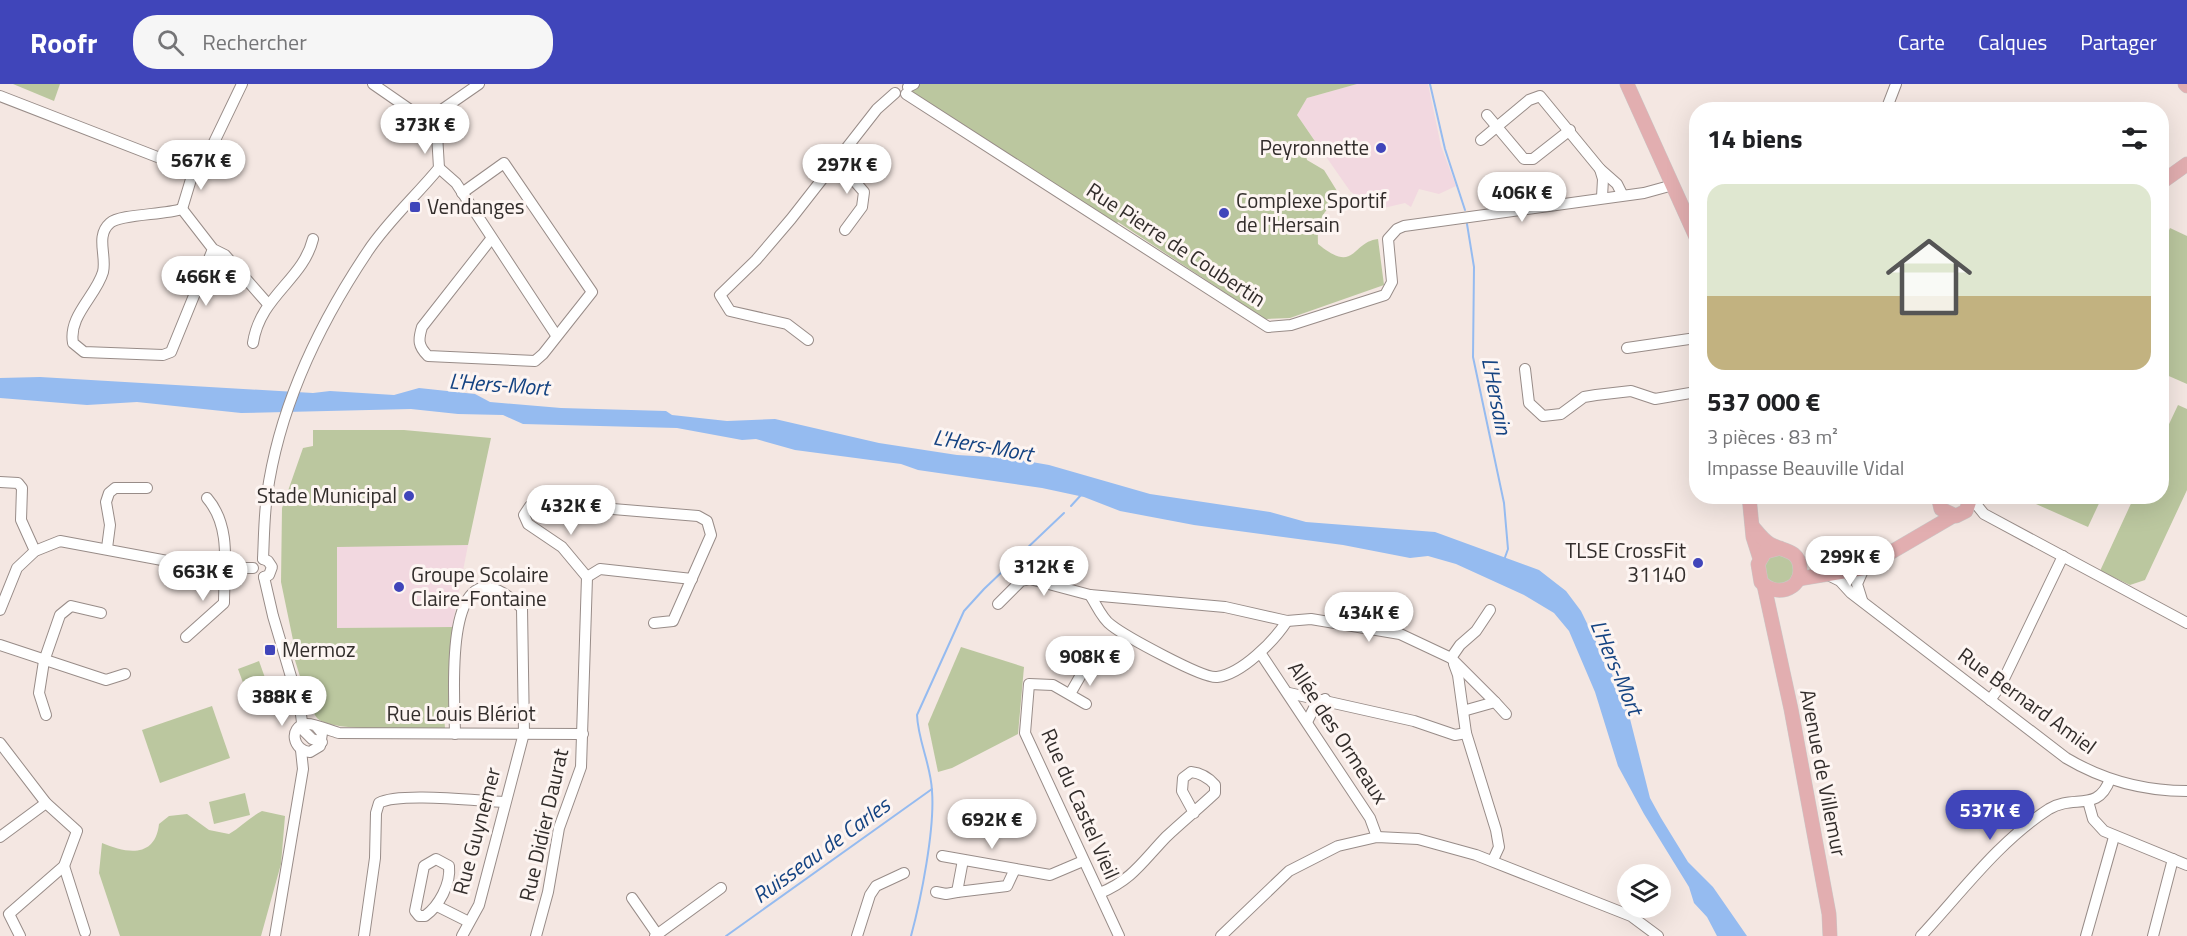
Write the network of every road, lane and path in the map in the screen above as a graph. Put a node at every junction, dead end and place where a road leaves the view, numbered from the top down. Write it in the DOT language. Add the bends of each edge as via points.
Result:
graph roads {
  1 [pos="242,84"];
  2 [pos="373,84"];
  3 [pos="479,84"];
  4 [pos="1627,84"];
  5 [pos="1896,84"];
  6 [pos="901,87"];
  7 [pos="0,96"];
  8 [pos="1889,102"];
  9 [pos="403,103"];
  10 [pos="435,111"];
  11 [pos="1487,115"];
  12 [pos="1497,126"];
  13 [pos="426,128"];
  14 [pos="1570,130"];
  15 [pos="437,134"];
  16 [pos="1480,140"];
  17 [pos="837,161"];
  18 [pos="2186,164"];
  19 [pos="195,166"];
  20 [pos="439,168"];
  21 [pos="1600,169"];
  22 [pos="2169,177"];
  23 [pos="1672,184"];
  24 [pos="462,193"];
  25 [pos="1622,194"];
  26 [pos="1602,197"];
  27 [pos="182,209"];
  28 [pos="1689,222"];
  29 [pos="845,230"];
  30 [pos="313,239"];
  31 [pos="491,239"];
  32 [pos="213,249"];
  33 [pos="268,304"];
  34 [pos="556,336"];
  35 [pos="1689,339"];
  36 [pos="808,340"];
  37 [pos="253,343"];
  38 [pos="1627,348"];
  39 [pos="1525,369"];
  40 [pos="1689,393"];
  41 [pos="0,482"];
  42 [pos="147,488"];
  43 [pos="207,498"];
  44 [pos="1750,504"];
  45 [pos="1934,504"];
  46 [pos="1939,504"];
  47 [pos="1970,504"];
  48 [pos="1976,504"];
  49 [pos="1958,514"];
  50 [pos="1983,514"];
  51 [pos="1753,527"];
  52 [pos="1919,535"];
  53 [pos="106,548"];
  54 [pos="1780,548"];
  55 [pos="35,550"];
  56 [pos="2063,556"];
  57 [pos="263,559"];
  58 [pos="1760,559"];
  59 [pos="1799,561"];
  60 [pos="1868,565"];
  61 [pos="253,568"];
  62 [pos="224,569"];
  63 [pos="1828,575"];
  64 [pos="264,577"];
  65 [pos="587,578"];
  66 [pos="692,579"];
  67 [pos="1798,579"];
  68 [pos="1764,585"];
  69 [pos="1785,590"];
  70 [pos="1090,596"];
  71 [pos="1112,596"];
  72 [pos="1862,600"];
  73 [pos="998,604"];
  74 [pos="0,610"];
  75 [pos="1490,610"];
  76 [pos="1101,612"];
  77 [pos="101,614"];
  78 [pos="1772,619"];
  79 [pos="1287,621"];
  80 [pos="654,623"];
  81 [pos="2187,623"];
  82 [pos="186,637"];
  83 [pos="0,645"];
  84 [pos="1261,654"];
  85 [pos="1451,658"];
  86 [pos="44,661"];
  87 [pos="1086,666"];
  88 [pos="125,674"];
  89 [pos="1289,693"];
  90 [pos="1070,694"];
  91 [pos="298,697"];
  92 [pos="1325,699"];
  93 [pos="1990,700"];
  94 [pos="1494,702"];
  95 [pos="1086,704"];
  96 [pos="1463,711"];
  97 [pos="1506,714"];
  98 [pos="46,715"];
  99 [pos="1307,722"];
  100 [pos="302,725"];
  101 [pos="315,726"];
  102 [pos="339,733"];
  103 [pos="524,733"];
  104 [pos="1466,733"];
  105 [pos="455,734"];
  106 [pos="584,734"];
  107 [pos="322,742"];
  108 [pos="0,744"];
  109 [pos="301,750"];
  110 [pos="314,751"];
  111 [pos="10,756"];
  112 [pos="0,764"];
  113 [pos="303,769"];
  114 [pos="2110,779"];
  115 [pos="2187,791"];
  116 [pos="2088,801"];
  117 [pos="46,802"];
  118 [pos="504,802"];
  119 [pos="1194,813"];
  120 [pos="0,837"];
  121 [pos="1377,837"];
  122 [pos="2114,837"];
  123 [pos="942,856"];
  124 [pos="2173,859"];
  125 [pos="963,860"];
  126 [pos="1083,861"];
  127 [pos="1493,861"];
  128 [pos="2187,865"];
  129 [pos="64,866"];
  130 [pos="1015,869"];
  131 [pos="904,873"];
  132 [pos="721,888"];
  133 [pos="936,892"];
  134 [pos="957,892"];
  135 [pos="1100,893"];
  136 [pos="632,898"];
  137 [pos="437,906"];
  138 [pos="469,922"];
  139 [pos="85,932"];
  140 [pos="656,935"];
  141 [pos="20,936"];
  142 [pos="275,936"];
  143 [pos="364,936"];
  144 [pos="462,936"];
  145 [pos="536,936"];
  146 [pos="857,936"];
  147 [pos="1119,936"];
  148 [pos="1221,936"];
  149 [pos="1658,936"];
  150 [pos="1830,936"];
  151 [pos="1921,936"];
  152 [pos="2086,936"];
  153 [pos="2153,936"];
  1 -- 19 [label="street" via="206,159"];
  2 -- 9 [label="street"];
  3 -- 10 [label="street"];
  4 -- 23 [label="main road"];
  5 -- 8 [label="street"];
  6 -- 17 [label="street" via="877,109"];
  6 -- 26 [label="street, Rue Pierre de Coubertin" via="1268,327 1291,326 1384,295 1392,282 1387,243 1392,233 1404,226"];
  7 -- 19 [label="street" via="178,165"];
  9 -- 10 [label="street"];
  9 -- 13 [label="street"];
  10 -- 13 [label="street" via="424,119"];
  10 -- 15 [label="street" via="446,116 448,123"];
  11 -- 12 [label="street"];
  12 -- 14 [label="street" via="1529,100 1540,96"];
  12 -- 14 [label="street" via="1524,159 1533,159"];
  12 -- 16 [label="street"];
  13 -- 15 [label="street"];
  14 -- 21 [label="street"];
  15 -- 20 [label="street"];
  17 -- 29 [label="street" via="864,192 862,207"];
  17 -- 36 [label="street" via="756,260 720,295 730,312 787,324"];
  18 -- 22 [label="main road"];
  19 -- 27 [label="street"];
  20 -- 24 [label="street"];
  20 -- 57 [label="street" via="368,250 319,332 281,433 267,495"];
  21 -- 25 [label="street"];
  21 -- 26 [label="street"];
  23 -- 25 [label="street, Rue Pierre de Coubertin" via="1644,193"];
  23 -- 28 [label="main road"];
  24 -- 31 [label="street"];
  24 -- 34 [label="street" via="504,163 592,292"];
  25 -- 26 [label="street, Rue Pierre de Coubertin"];
  27 -- 32 [label="street"];
  27 -- 32 [label="street" via="119,218 110,223 102,239 103,271 72,327 73,343 84,352 171,352"];
  30 -- 33 [label="street" via="309,254"];
  31 -- 34 [label="street"];
  31 -- 34 [label="street" via="422,327 421,349 428,356 535,361"];
  32 -- 33 [label="street" via="225,255"];
  33 -- 37 [label="street" via="255,327"];
  35 -- 38 [label="street"];
  39 -- 40 [label="street" via="1529,403 1543,416 1562,414 1575,402 1590,396 1630,391 1655,399"];
  41 -- 55 [label="street" via="18,483 22,488 21,520"];
  42 -- 53 [label="street" via="115,488 109,493"];
  43 -- 62 [label="street" via="217,510 225,535"];
  44 -- 51 [label="main road"];
  45 -- 52 [label="main road"];
  46 -- 49 [label="main road" via="1941,509"];
  47 -- 49 [label="main road"];
  48 -- 50 [label="street"];
  49 -- 50 [label="street"];
  49 -- 52 [label="main road"];
  50 -- 56 [label="street"];
  51 -- 54 [label="main road" via="1764,540"];
  51 -- 58 [label="main road"];
  52 -- 60 [label="main road"];
  53 -- 55 [label="street" via="60,541"];
  53 -- 62 [label="street"];
  54 -- 58 [label="main road"];
  54 -- 59 [label="main road"];
  55 -- 74 [label="street" via="17,568"];
  56 -- 81 [label="street"];
  56 -- 93 [label="street" via="2001,685"];
  57 -- 61 [label="street"];
  57 -- 64 [label="street" via="272,567"];
  58 -- 68 [label="main road" via="1757,570"];
  59 -- 60 [label="main road" via="1817,569"];
  59 -- 67 [label="main road"];
  60 -- 63 [label="main road"];
  60 -- 72 [label="street" via="1857,584"];
  61 -- 62 [label="street"];
  61 -- 64 [label="street" via="255,574"];
  62 -- 82 [label="street" via="224,603"];
  63 -- 67 [label="main road"];
  63 -- 72 [label="street, Rue Bernard Amiel"];
  64 -- 91 [label="street"];
  65 -- 66 [label="street" via="600,569"];
  65 -- 66 [label="street" via="562,547 528,524 524,515 530,506 540,503 698,516 707,521 711,535"];
  65 -- 106 [label="street, Rue Didier Daurat"];
  66 -- 80 [label="street" via="673,621"];
  67 -- 69 [label="main road"];
  68 -- 69 [label="main road"];
  68 -- 78 [label="main road, Avenue de Villemur"];
  69 -- 78 [label="main road"];
  70 -- 71 [label="street"];
  70 -- 73 [label="street" via="1030,579 1022,581"];
  70 -- 76 [label="street"];
  71 -- 76 [label="street"];
  71 -- 79 [label="street" via="1225,608"];
  72 -- 93 [label="street, Rue Bernard Amiel"];
  75 -- 85 [label="street"];
  76 -- 84 [label="street" via="1109,624 1205,677 1230,674"];
  77 -- 86 [label="street" via="71,606 60,615"];
  78 -- 150 [label="main road, Avenue de Villemur"];
  79 -- 84 [label="street"];
  79 -- 85 [label="street" via="1311,619 1401,634"];
  83 -- 86 [label="street"];
  84 -- 89 [label="street, Allée des Ormeaux"];
  85 -- 94 [label="street"];
  85 -- 96 [label="street" via="1458,675"];
  86 -- 88 [label="street" via="106,680"];
  86 -- 98 [label="street" via="39,693"];
  87 -- 90 [label="street"];
  89 -- 92 [label="street"];
  89 -- 99 [label="street, Allée des Ormeaux"];
  90 -- 95 [label="street"];
  90 -- 126 [label="street, Rue du Castel Vieil" via="1053,685 1029,684 1025,734"];
  91 -- 100 [label="street"];
  91 -- 101 [label="street"];
  92 -- 99 [label="street" via="1315,706"];
  92 -- 104 [label="street" via="1455,735"];
  93 -- 114 [label="street, Rue Bernard Amiel" via="2066,758"];
  94 -- 96 [label="street"];
  94 -- 97 [label="street"];
  96 -- 104 [label="street"];
  99 -- 121 [label="street, Allée des Ormeaux" via="1370,818"];
  100 -- 101 [label="street, Rue Louis Blériot"];
  100 -- 107 [label="street" via="306,734"];
  100 -- 109 [label="street" via="294,739"];
  101 -- 102 [label="street, Rue Louis Blériot"];
  101 -- 107 [label="street" via="322,734"];
  102 -- 105 [label="street, Rue Louis Blériot"];
  102 -- 107 [label="street, Rue Louis Blériot"];
  103 -- 105 [label="street, Rue Louis Blériot"];
  103 -- 105 [label="street, Rue Guynemer" via="522,608 502,593 485,590 468,598 460,610"];
  103 -- 106 [label="street, Rue Louis Blériot"];
  103 -- 118 [label="street, Rue Guynemer"];
  104 -- 127 [label="street" via="1496,830 1498,847"];
  106 -- 145 [label="street, Rue Didier Daurat" via="581,767 559,828 549,892"];
  107 -- 110 [label="street"];
  108 -- 111 [label="street"];
  109 -- 110 [label="street"];
  109 -- 113 [label="street"];
  110 -- 113 [label="street"];
  111 -- 112 [label="street"];
  111 -- 117 [label="street"];
  113 -- 142 [label="street"];
  114 -- 115 [label="street, Rue Bernard Amiel" via="2142,788"];
  114 -- 116 [label="street" via="2104,792"];
  116 -- 122 [label="street" via="2098,827"];
  116 -- 151 [label="street" via="2061,803 2043,814 1986,864"];
  117 -- 120 [label="street"];
  117 -- 129 [label="street" via="77,831"];
  118 -- 138 [label="street, Rue Guynemer" via="479,905"];
  118 -- 143 [label="street" via="395,798 379,803"];
  119 -- 135 [label="street" via="1128,878"];
  121 -- 127 [label="street" via="1427,841"];
  121 -- 148 [label="street" via="1338,846 1289,871"];
  122 -- 124 [label="street"];
  122 -- 152 [label="street"];
  123 -- 125 [label="street"];
  124 -- 128 [label="street"];
  124 -- 153 [label="street"];
  125 -- 130 [label="street"];
  125 -- 134 [label="street"];
  126 -- 130 [label="street" via="1050,875"];
  126 -- 135 [label="street, Rue du Castel Vieil"];
  127 -- 149 [label="street" via="1631,916"];
  129 -- 139 [label="street"];
  129 -- 141 [label="street" via="9,914"];
  130 -- 134 [label="street" via="1007,886"];
  131 -- 146 [label="street" via="876,886"];
  132 -- 140 [label="street"];
  133 -- 134 [label="street"];
  135 -- 147 [label="street, Rue du Castel Vieil"];
  136 -- 140 [label="street"];
  137 -- 137 [label="street" via="450,874 449,866 436,859 424,866 415,911 425,916"];
  137 -- 138 [label="street"];
  138 -- 144 [label="street, Rue Guynemer"];
}
